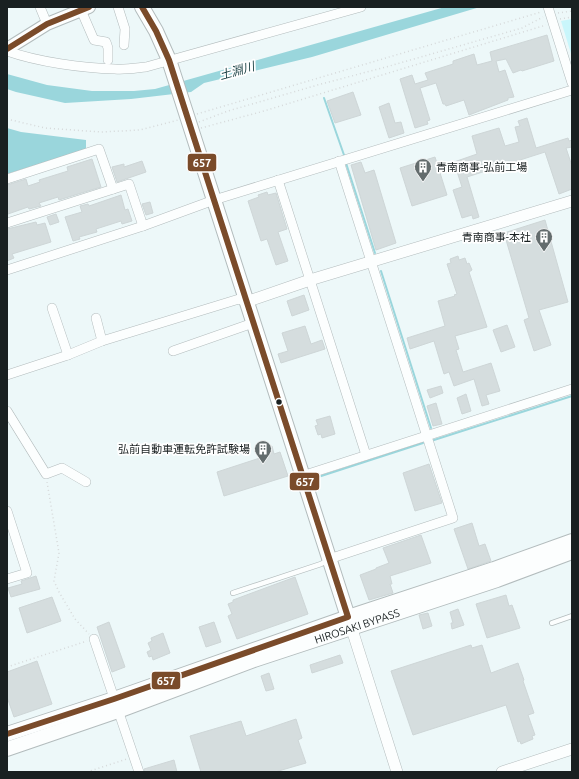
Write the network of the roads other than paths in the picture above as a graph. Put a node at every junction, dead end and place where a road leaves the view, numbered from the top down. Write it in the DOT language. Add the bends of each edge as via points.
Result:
graph roads {
  1 [pos="40,7"];
  2 [pos="118,7"];
  3 [pos="142,7"];
  4 [pos="361,7"];
  5 [pos="78,9"];
  6 [pos="550,11"];
  7 [pos="47,24"];
  8 [pos="124,45"];
  9 [pos="7,50"];
  10 [pos="108,60"];
  11 [pos="170,64"];
  12 [pos="572,83"];
  13 [pos="572,90"];
  14 [pos="339,161"];
  15 [pos="7,179"];
  16 [pos="278,180"];
  17 [pos="113,189"];
  18 [pos="214,200"];
  19 [pos="572,201"];
  20 [pos="7,223"];
  21 [pos="143,226"];
  22 [pos="371,262"];
  23 [pos="7,270"];
  24 [pos="310,280"];
  25 [pos="246,302"];
  26 [pos="52,308"];
  27 [pos="96,318"];
  28 [pos="253,323"];
  29 [pos="102,341"];
  30 [pos="173,351"];
  31 [pos="68,355"];
  32 [pos="7,375"];
  33 [pos="572,389"];
  34 [pos="7,411"];
  35 [pos="426,436"];
  36 [pos="366,455"];
  37 [pos="302,476"];
  38 [pos="86,482"];
  39 [pos="7,511"];
  40 [pos="10,533"];
  41 [pos="572,541"];
  42 [pos="572,552"];
  43 [pos="329,559"];
  44 [pos="7,579"];
  45 [pos="233,593"];
  46 [pos="572,616"];
  47 [pos="349,622"];
  48 [pos="552,623"];
  49 [pos="94,639"];
  50 [pos="116,705"];
  51 [pos="7,734"];
  52 [pos="7,748"];
  53 [pos="572,749"];
  54 [pos="139,772"];
  55 [pos="397,772"];
  56 [pos="502,772"];
  1 -- 7 [label="street"];
  2 -- 8 [label="street" via="125,29"];
  3 -- 11 [label="main road"];
  4 -- 11 [label="street"];
  5 -- 7 [label="main road"];
  5 -- 10 [label="street" via="94,40 106,42"];
  6 -- 12 [label="street"];
  7 -- 9 [label="main road"];
  9 -- 11 [label="street" via="22,56 116,70"];
  11 -- 18 [label="main road"];
  13 -- 14 [label="street"];
  14 -- 16 [label="street"];
  14 -- 22 [label="street"];
  15 -- 17 [label="street" via="99,149"];
  16 -- 18 [label="street"];
  16 -- 24 [label="street"];
  17 -- 20 [label="street"];
  17 -- 21 [label="street" via="129,184"];
  18 -- 21 [label="street"];
  18 -- 25 [label="main road"];
  19 -- 22 [label="street"];
  21 -- 23 [label="street"];
  22 -- 24 [label="street"];
  22 -- 35 [label="street"];
  24 -- 25 [label="street"];
  24 -- 36 [label="street"];
  25 -- 28 [label="main road"];
  25 -- 29 [label="street" via="239,299"];
  26 -- 31 [label="street"];
  27 -- 29 [label="street"];
  28 -- 30 [label="street"];
  28 -- 37 [label="main road"];
  29 -- 31 [label="street"];
  31 -- 32 [label="street"];
  33 -- 35 [label="street"];
  34 -- 38 [label="street" via="46,474 62,468"];
  35 -- 36 [label="street"];
  35 -- 43 [label="street" via="453,518"];
  36 -- 37 [label="street"];
  37 -- 43 [label="main road"];
  39 -- 40 [label="street"];
  40 -- 44 [label="street" via="27,573"];
  41 -- 47 [label="main road, HIROSAKI BYPASS"];
  42 -- 47 [label="main road, HIROSAKI BYPASS" via="496,580"];
  43 -- 45 [label="lane" via="321,564"];
  43 -- 47 [label="main road"];
  46 -- 48 [label="lane"];
  47 -- 50 [label="main road, HIROSAKI BYPASS" via="254,660"];
  47 -- 55 [label="street"];
  49 -- 50 [label="street"];
  50 -- 51 [label="main road, HIROSAKI BYPASS"];
  50 -- 52 [label="main road, HIROSAKI BYPASS"];
  50 -- 54 [label="street"];
  53 -- 56 [label="street"];
}
